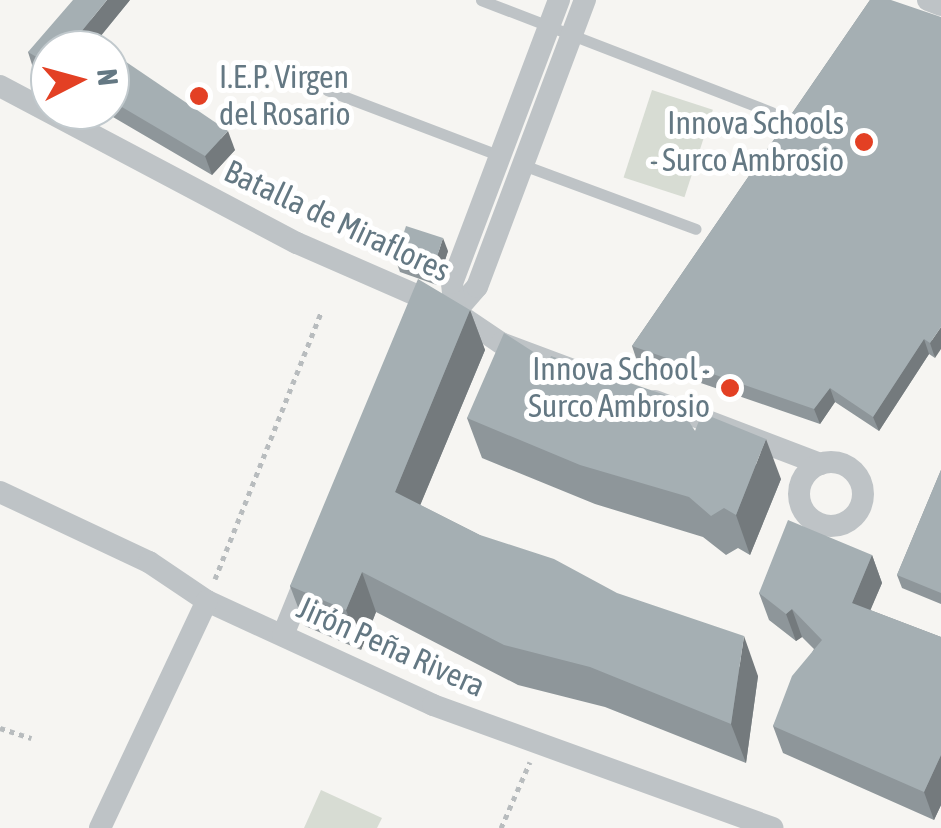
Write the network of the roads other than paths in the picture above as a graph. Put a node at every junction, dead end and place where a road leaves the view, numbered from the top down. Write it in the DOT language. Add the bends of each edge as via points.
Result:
graph roads {
  1 [pos="481,0"];
  2 [pos="560,0"];
  3 [pos="585,0"];
  4 [pos="928,0"];
  5 [pos="941,6"];
  6 [pos="550,26"];
  7 [pos="573,34"];
  8 [pos="0,86"];
  9 [pos="328,90"];
  10 [pos="772,112"];
  11 [pos="501,156"];
  12 [pos="524,165"];
  13 [pos="696,229"];
  14 [pos="454,312"];
  15 [pos="820,464"];
  16 [pos="0,492"];
  17 [pos="320,543"];
  18 [pos="207,601"];
  19 [pos="282,635"];
  20 [pos="100,828"];
  21 [pos="772,828"];
  1 -- 6 [label="lane"];
  2 -- 6 [label="street"];
  3 -- 7 [label="street"];
  4 -- 5 [label="street"];
  6 -- 7 [label="lane"];
  6 -- 11 [label="street"];
  7 -- 10 [label="lane"];
  7 -- 12 [label="street"];
  8 -- 14 [label="street, Batalla de Miraflores" via="420,309"];
  9 -- 11 [label="lane"];
  11 -- 12 [label="lane"];
  11 -- 14 [label="street" via="452,283"];
  12 -- 13 [label="lane"];
  12 -- 14 [label="street" via="477,286"];
  14 -- 15 [label="street, Batalla de Miraflores" via="502,342"];
  16 -- 18 [label="street, Jirón Peña Rivera" via="148,562"];
  17 -- 19 [label="street"];
  18 -- 19 [label="street, Jirón Peña Rivera"];
  18 -- 20 [label="street"];
  19 -- 21 [label="street, Jirón Peña Rivera" via="433,705"];
}
